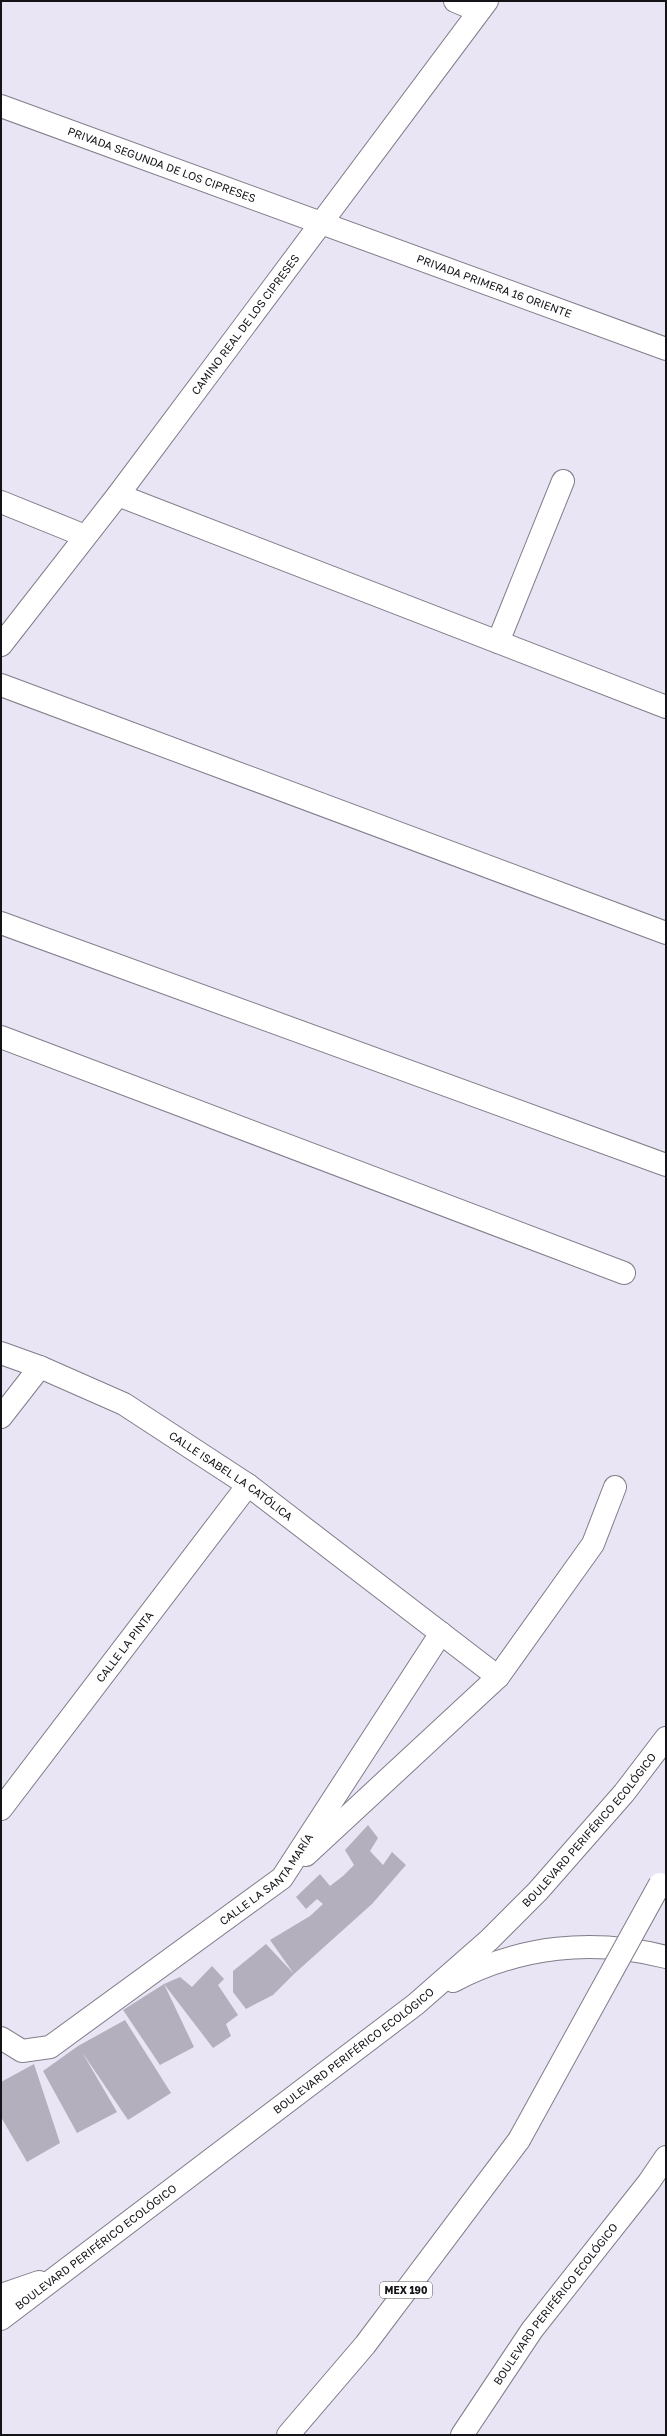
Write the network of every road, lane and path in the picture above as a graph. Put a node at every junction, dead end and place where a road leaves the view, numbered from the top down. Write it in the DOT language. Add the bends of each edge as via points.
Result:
graph roads {
  1 [pos="455,1"];
  2 [pos="483,6"];
  3 [pos="1,106"];
  4 [pos="323,223"];
  5 [pos="666,349"];
  6 [pos="563,481"];
  7 [pos="118,495"];
  8 [pos="1,502"];
  9 [pos="85,536"];
  10 [pos="498,642"];
  11 [pos="1,645"];
  12 [pos="1,686"];
  13 [pos="666,707"];
  14 [pos="1,924"];
  15 [pos="666,933"];
  16 [pos="1,1037"];
  17 [pos="666,1165"];
  18 [pos="624,1273"];
  19 [pos="1,1353"];
  20 [pos="40,1367"];
  21 [pos="1,1417"];
  22 [pos="248,1485"];
  23 [pos="615,1487"];
  24 [pos="441,1633"];
  25 [pos="498,1677"];
  26 [pos="666,1738"];
  27 [pos="1,1809"];
  28 [pos="282,1878"];
  29 [pos="663,1879"];
  30 [pos="666,1957"];
  31 [pos="416,2004"];
  32 [pos="1,2038"];
  33 [pos="666,2157"];
  34 [pos="61,2274"];
  35 [pos="1,2295"];
  36 [pos="1,2319"];
  37 [pos="288,2435"];
  38 [pos="462,2435"];
  1 -- 2 [label="main road"];
  2 -- 4 [label="main road, CAMINO REAL DE LOS CIPRESES"];
  3 -- 4 [label="main road, PRIVADA SEGUNDA DE LOS CIPRESES"];
  4 -- 5 [label="main road, PRIVADA PRIMERA 16 ORIENTE"];
  4 -- 7 [label="main road, CAMINO REAL DE LOS CIPRESES"];
  6 -- 10 [label="main road"];
  7 -- 9 [label="main road, CAMINO REAL DE LOS CIPRESES"];
  7 -- 10 [label="main road"];
  8 -- 9 [label="main road"];
  9 -- 11 [label="main road, CAMINO REAL DE LOS CIPRESES"];
  10 -- 13 [label="main road"];
  12 -- 15 [label="main road"];
  14 -- 17 [label="main road"];
  16 -- 18 [label="main road"];
  19 -- 20 [label="main road, CALLE ISABEL LA CATÓLICA"];
  20 -- 21 [label="main road"];
  20 -- 22 [label="main road, CALLE ISABEL LA CATÓLICA" via="124,1404"];
  22 -- 24 [label="main road, CALLE ISABEL LA CATÓLICA"];
  22 -- 27 [label="main road, CALLE LA PINTA"];
  23 -- 25 [label="main road" via="593,1544"];
  24 -- 25 [label="main road, CALLE ISABEL LA CATÓLICA"];
  24 -- 28 [label="main road, CALLE LA SANTA MARÍA"];
  25 -- 28 [label="main road"];
  26 -- 31 [label="main road, BOULEVARD PERIFÉRICO ECOLÓGICO" via="624,1793 538,1891 489,1940"];
  28 -- 32 [label="main road, CALLE LA SANTA MARÍA" via="50,2047 22,2051"];
  29 -- 37 [label="main road, MEX 190, bridge" via="519,2140 365,2345"];
  30 -- 31 [label="main road" via="634,1949 601,1946 536,1951 473,1971"];
  31 -- 34 [label="main road, BOULEVARD PERIFÉRICO ECOLÓGICO"];
  33 -- 38 [label="main road, BOULEVARD PERIFÉRICO ECOLÓGICO" via="532,2330"];
  34 -- 35 [label="main road"];
  34 -- 36 [label="main road, BOULEVARD PERIFÉRICO ECOLÓGICO"];
}
